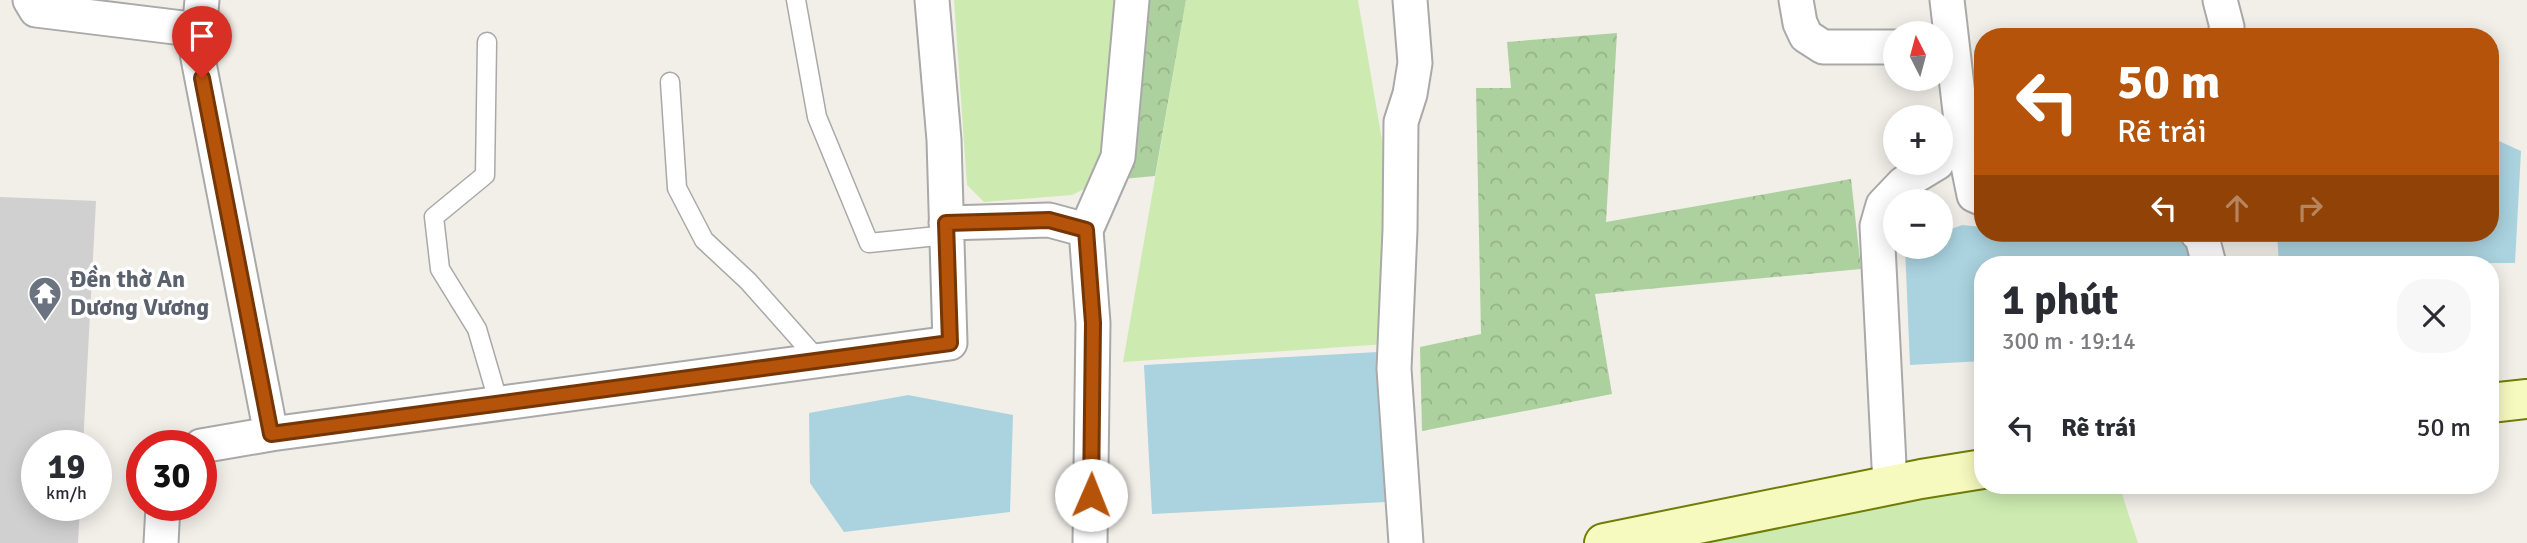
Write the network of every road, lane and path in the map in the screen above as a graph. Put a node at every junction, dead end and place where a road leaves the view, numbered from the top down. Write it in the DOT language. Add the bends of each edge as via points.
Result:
graph roads {
  1 [pos="30,0"];
  2 [pos="796,0"];
  3 [pos="932,0"];
  4 [pos="1132,0"];
  5 [pos="1410,0"];
  6 [pos="1796,0"];
  7 [pos="1947,0"];
  8 [pos="2220,0"];
  9 [pos="201,15"];
  10 [pos="1947,21"];
  11 [pos="2227,28"];
  12 [pos="487,42"];
  13 [pos="1883,47"];
  14 [pos="670,82"];
  15 [pos="1953,165"];
  16 [pos="1917,175"];
  17 [pos="1974,195"];
  18 [pos="947,229"];
  19 [pos="1086,230"];
  20 [pos="819,361"];
  21 [pos="2527,399"];
  22 [pos="2499,402"];
  23 [pos="499,404"];
  24 [pos="271,434"];
  25 [pos="217,443"];
  26 [pos="1974,471"];
  27 [pos="1890,485"];
  28 [pos="162,521"];
  29 [pos="161,543"];
  30 [pos="1090,543"];
  31 [pos="1406,543"];
  32 [pos="1604,543"];
  1 -- 9 [label="street" via="36,10"];
  2 -- 18 [label="lane" via="817,117 869,243"];
  3 -- 18 [label="street"];
  4 -- 19 [label="street" via="1118,157"];
  5 -- 31 [label="street" via="1415,63 1401,122 1394,369"];
  6 -- 13 [label="street" via="1806,36 1823,47"];
  7 -- 10 [label="street"];
  8 -- 11 [label="street"];
  9 -- 24 [label="street" via="197,53"];
  12 -- 23 [label="lane" via="485,175 434,217 440,269 477,328"];
  14 -- 20 [label="lane" via="677,188 699,230"];
  15 -- 17 [label="street"];
  16 -- 27 [label="street" via="1883,205 1877,226"];
  18 -- 19 [label="street" via="1049,220"];
  18 -- 20 [label="street" via="950,343"];
  19 -- 30 [label="street" via="1093,323"];
  20 -- 23 [label="street"];
  21 -- 22 [label="street"];
  23 -- 24 [label="street"];
  24 -- 25 [label="street"];
  26 -- 27 [label="street"];
  27 -- 32 [label="street"];
  28 -- 29 [label="street"];
}
